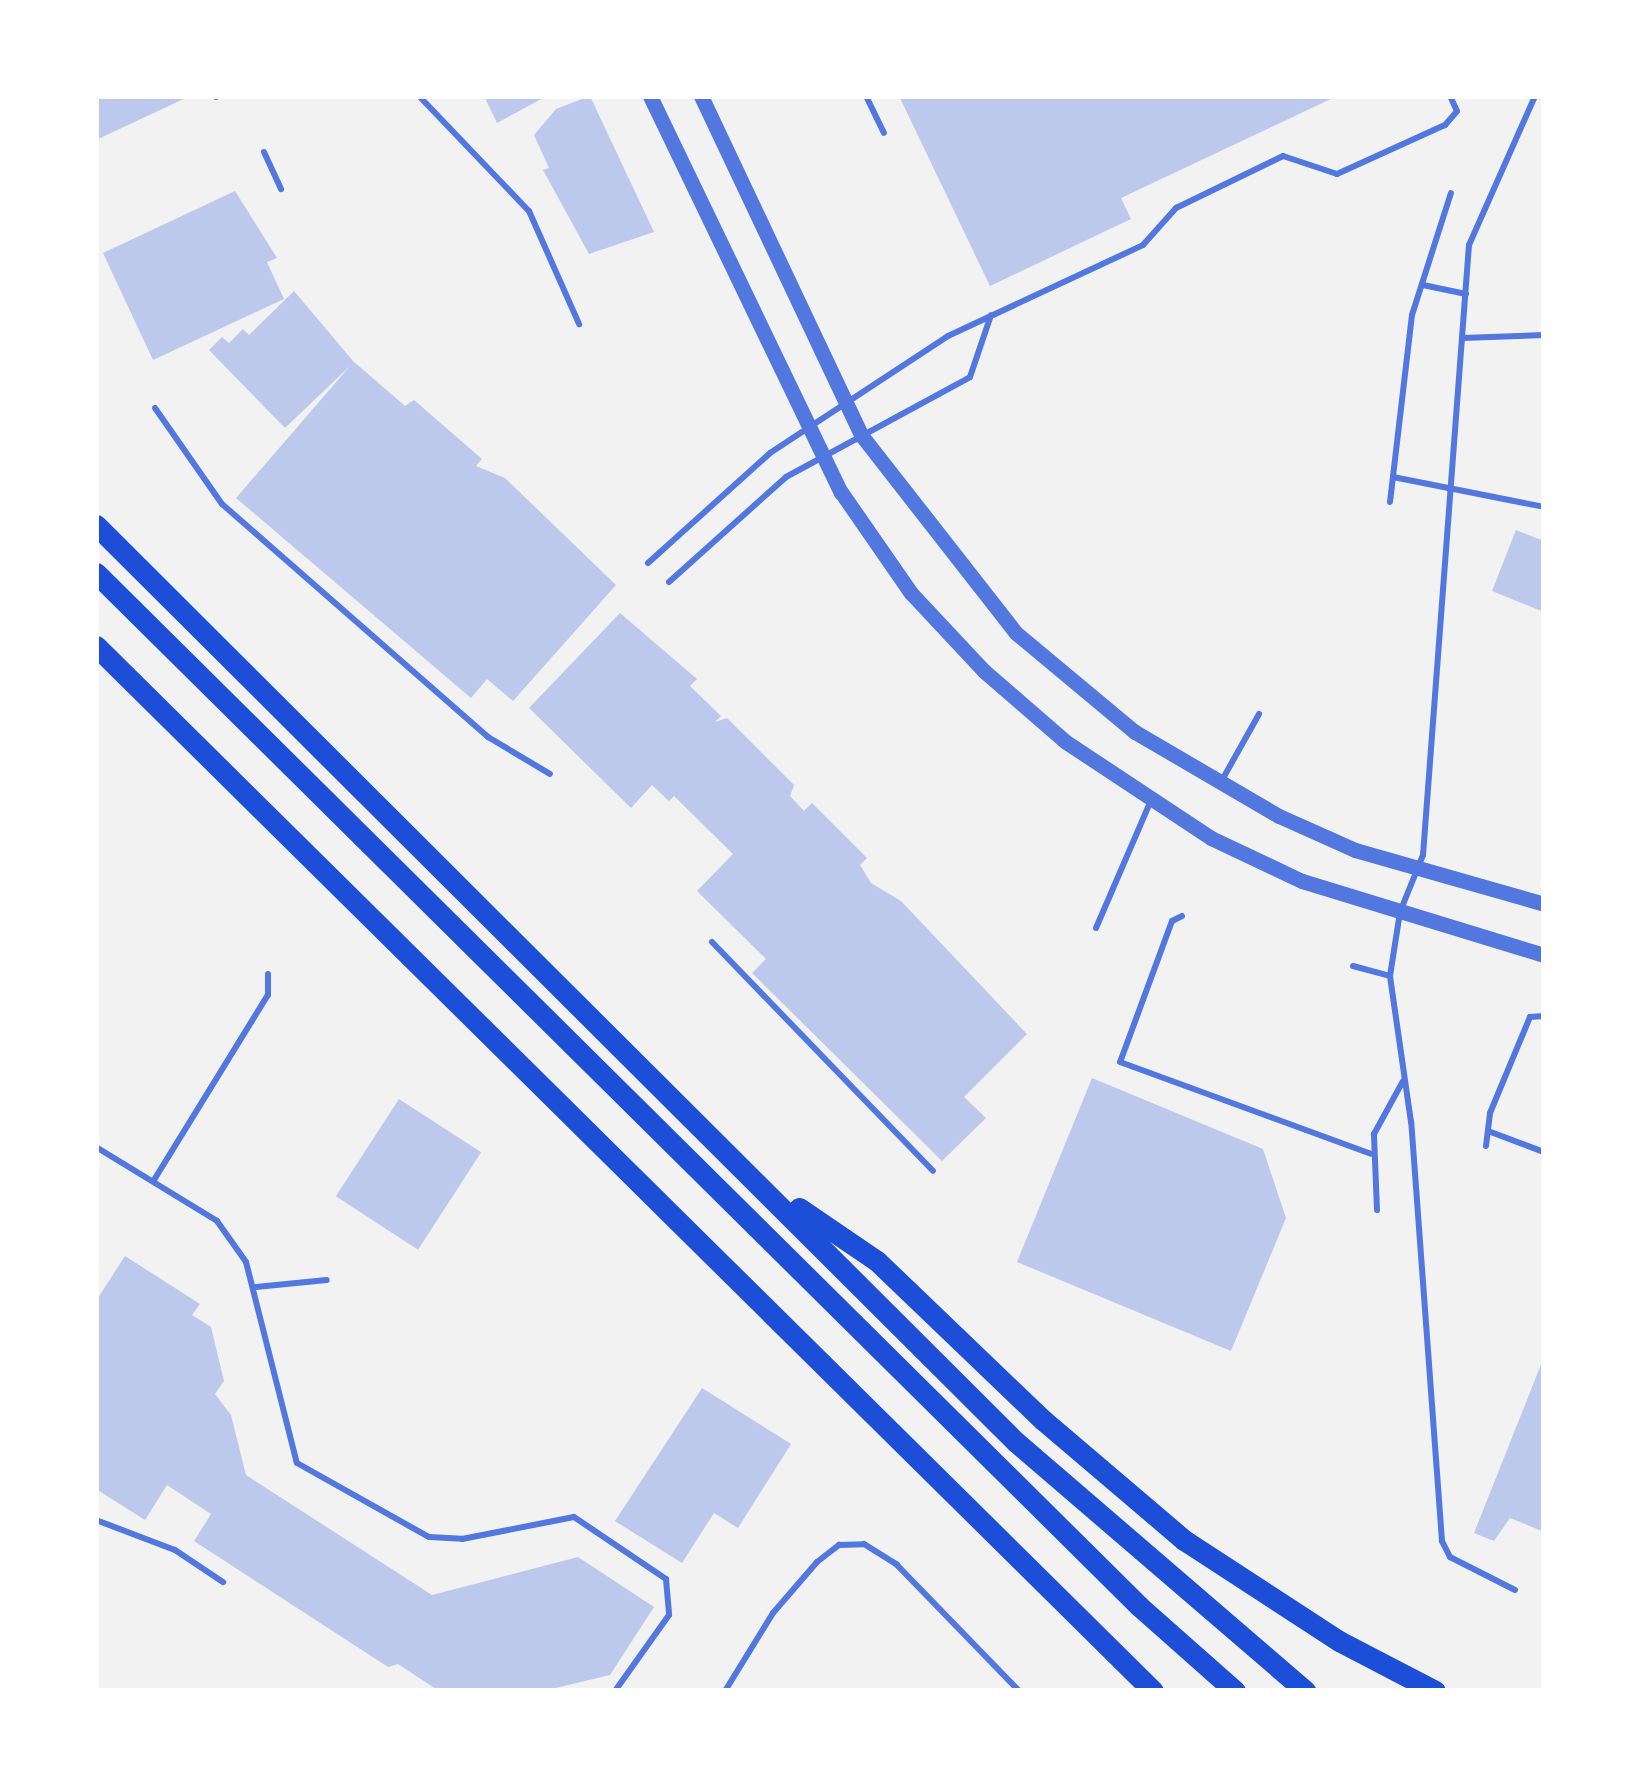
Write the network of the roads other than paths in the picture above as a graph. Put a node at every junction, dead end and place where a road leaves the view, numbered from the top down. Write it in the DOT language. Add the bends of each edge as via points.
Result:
graph roads {
  1 [pos="419,96"];
  2 [pos="650,96"];
  3 [pos="701,96"];
  4 [pos="866,96"];
  5 [pos="1450,96"];
  6 [pos="1535,96"];
  7 [pos="884,133"];
  8 [pos="264,152"];
  9 [pos="281,189"];
  10 [pos="1451,193"];
  11 [pos="1422,285"];
  12 [pos="1466,294"];
  13 [pos="991,315"];
  14 [pos="579,324"];
  15 [pos="1544,335"];
  16 [pos="1462,338"];
  17 [pos="844,403"];
  18 [pos="155,408"];
  19 [pos="806,428"];
  20 [pos="862,436"];
  21 [pos="822,458"];
  22 [pos="1393,477"];
  23 [pos="1449,490"];
  24 [pos="1390,502"];
  25 [pos="1544,507"];
  26 [pos="96,525"];
  27 [pos="648,563"];
  28 [pos="96,573"];
  29 [pos="669,582"];
  30 [pos="96,646"];
  31 [pos="1259,714"];
  32 [pos="550,774"];
  33 [pos="1220,785"];
  34 [pos="1151,800"];
  35 [pos="1416,869"];
  36 [pos="1544,904"];
  37 [pos="1400,913"];
  38 [pos="1182,916"];
  39 [pos="1096,928"];
  40 [pos="712,942"];
  41 [pos="1544,955"];
  42 [pos="1353,966"];
  43 [pos="268,974"];
  44 [pos="1390,976"];
  45 [pos="1544,1016"];
  46 [pos="1405,1077"];
  47 [pos="1488,1131"];
  48 [pos="1486,1146"];
  49 [pos="96,1147"];
  50 [pos="1544,1152"];
  51 [pos="1371,1154"];
  52 [pos="933,1172"];
  53 [pos="154,1180"];
  54 [pos="769,1188"];
  55 [pos="1376,1210"];
  56 [pos="327,1280"];
  57 [pos="256,1287"];
  58 [pos="96,1520"];
  59 [pos="224,1582"];
  60 [pos="1515,1590"];
  61 [pos="615,1691"];
  62 [pos="725,1691"];
  63 [pos="1018,1691"];
  64 [pos="1153,1691"];
  65 [pos="1235,1691"];
  66 [pos="1306,1691"];
  67 [pos="1435,1691"];
  1 -- 14 [label="lane" via="529,211"];
  2 -- 19 [label="street"];
  3 -- 17 [label="street"];
  4 -- 7 [label="lane"];
  5 -- 13 [label="lane" via="1457,111 1445,124 1336,174 1282,156 1176,208 1143,245"];
  6 -- 12 [label="lane" via="1469,245"];
  8 -- 9 [label="lane"];
  10 -- 11 [label="lane"];
  11 -- 12 [label="lane"];
  11 -- 22 [label="lane"];
  12 -- 16 [label="lane"];
  13 -- 17 [label="lane"];
  13 -- 20 [label="lane" via="970,377"];
  15 -- 16 [label="lane"];
  16 -- 23 [label="lane"];
  17 -- 19 [label="lane"];
  17 -- 20 [label="street"];
  18 -- 32 [label="lane" via="222,504 488,737"];
  19 -- 21 [label="street"];
  19 -- 27 [label="lane"];
  20 -- 21 [label="lane"];
  20 -- 33 [label="street" via="1016,633 1135,732"];
  21 -- 29 [label="lane" via="786,477"];
  21 -- 34 [label="street" via="911,593 984,671 1066,742"];
  22 -- 23 [label="lane"];
  22 -- 24 [label="lane"];
  23 -- 25 [label="lane"];
  23 -- 35 [label="lane"];
  26 -- 54 [label="highway"];
  28 -- 65 [label="highway" via="1124,1591"];
  30 -- 64 [label="highway"];
  31 -- 33 [label="lane"];
  33 -- 35 [label="street" via="1355,850"];
  34 -- 37 [label="street" via="1302,881"];
  34 -- 39 [label="lane"];
  35 -- 36 [label="street"];
  35 -- 37 [label="lane"];
  37 -- 41 [label="street"];
  37 -- 44 [label="lane"];
  38 -- 51 [label="lane" via="1172,921 1120,1062"];
  40 -- 52 [label="lane"];
  42 -- 44 [label="lane"];
  43 -- 53 [label="lane" via="268,995"];
  44 -- 46 [label="lane"];
  45 -- 47 [label="lane" via="1530,1017"];
  46 -- 51 [label="lane"];
  46 -- 60 [label="lane" via="1442,1541 1450,1557"];
  47 -- 48 [label="lane"];
  47 -- 50 [label="lane"];
  49 -- 53 [label="lane"];
  51 -- 55 [label="lane"];
  53 -- 57 [label="lane" via="217,1221"];
  54 -- 66 [label="highway" via="1016,1442"];
  54 -- 67 [label="highway" via="877,1261 1043,1420 1184,1540 1339,1641"];
  56 -- 57 [label="lane"];
  57 -- 61 [label="lane" via="297,1463 429,1537 462,1539 574,1517 666,1579 669,1615"];
  58 -- 59 [label="lane" via="175,1550"];
  62 -- 63 [label="lane" via="772,1613 817,1562 838,1545 864,1544 897,1565"];
}
